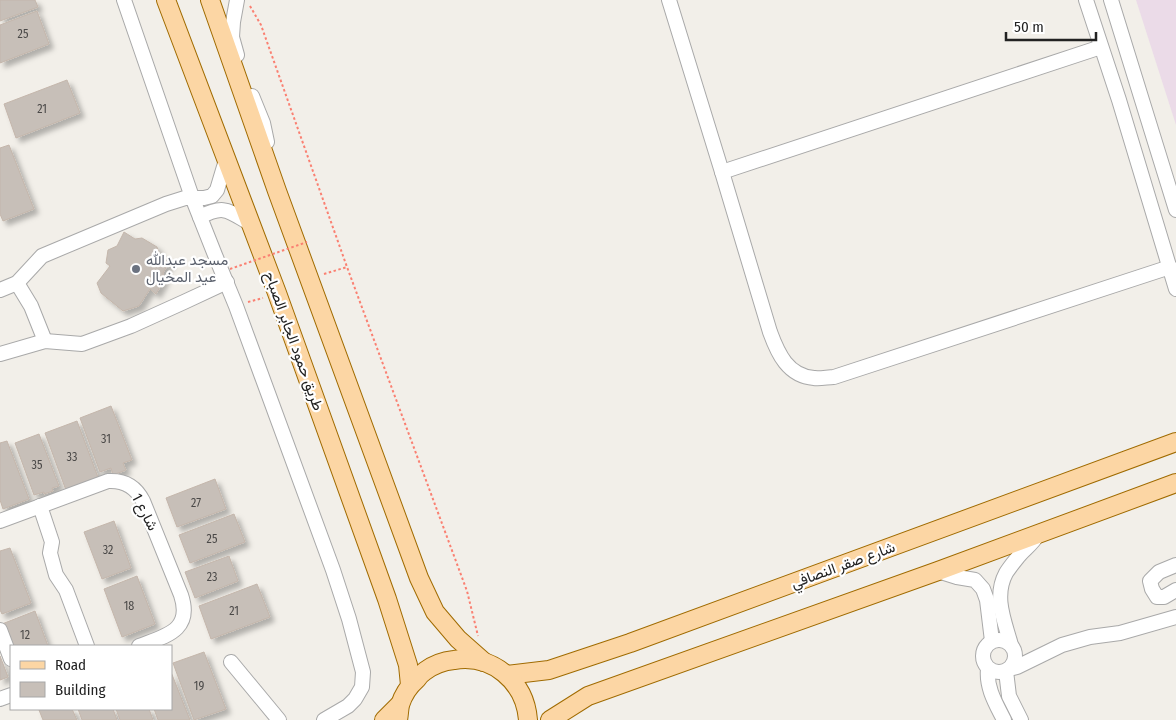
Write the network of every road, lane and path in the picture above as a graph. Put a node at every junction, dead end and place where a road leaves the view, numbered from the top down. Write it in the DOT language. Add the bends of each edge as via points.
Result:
graph roads {
  1 [pos="124,0"];
  2 [pos="166,0"];
  3 [pos="210,0"];
  4 [pos="237,0"];
  5 [pos="246,0"];
  6 [pos="669,0"];
  7 [pos="1086,0"];
  8 [pos="1111,0"];
  9 [pos="1101,47"];
  10 [pos="226,160"];
  11 [pos="722,172"];
  12 [pos="277,192"];
  13 [pos="192,197"];
  14 [pos="1176,210"];
  15 [pos="200,217"];
  16 [pos="251,224"];
  17 [pos="307,242"];
  18 [pos="347,267"];
  19 [pos="1170,267"];
  20 [pos="228,275"];
  21 [pos="311,280"];
  22 [pos="17,283"];
  23 [pos="1176,289"];
  24 [pos="0,290"];
  25 [pos="277,293"];
  26 [pos="243,304"];
  27 [pos="44,341"];
  28 [pos="0,354"];
  29 [pos="1176,433"];
  30 [pos="1176,442"];
  31 [pos="1140,456"];
  32 [pos="1175,484"];
  33 [pos="40,506"];
  34 [pos="0,521"];
  35 [pos="1038,534"];
  36 [pos="1176,565"];
  37 [pos="938,571"];
  38 [pos="1176,590"];
  39 [pos="1176,617"];
  40 [pos="0,630"];
  41 [pos="478,635"];
  42 [pos="992,641"];
  43 [pos="87,645"];
  44 [pos="142,645"];
  45 [pos="1012,646"];
  46 [pos="1043,654"];
  47 [pos="10,656"];
  48 [pos="231,662"];
  49 [pos="484,662"];
  50 [pos="988,669"];
  51 [pos="1008,670"];
  52 [pos="507,675"];
  53 [pos="410,685"];
  54 [pos="399,712"];
  55 [pos="279,720"];
  56 [pos="324,720"];
  57 [pos="384,720"];
  58 [pos="528,720"];
  59 [pos="550,720"];
  60 [pos="1004,720"];
  61 [pos="1021,720"];
  1 -- 13 [label="street"];
  2 -- 10 [label="main road, طريق حمود الجابر الصباح"];
  3 -- 12 [label="main road"];
  4 -- 12 [label="street" via="232,37 263,123"];
  5 -- 18 [label="path" via="261,25"];
  6 -- 11 [label="street"];
  7 -- 9 [label="street"];
  8 -- 14 [label="street"];
  9 -- 11 [label="street"];
  9 -- 19 [label="street"];
  10 -- 13 [label="street" via="218,190 212,196"];
  10 -- 16 [label="main road, طريق حمود الجابر الصباح"];
  11 -- 19 [label="street" via="776,348 785,364 799,374 814,378 834,377"];
  12 -- 21 [label="main road"];
  13 -- 15 [label="street"];
  13 -- 22 [label="street" via="159,207 42,256"];
  15 -- 16 [label="street" via="217,209 226,210"];
  15 -- 20 [label="street" via="215,255"];
  16 -- 25 [label="main road, طريق حمود الجابر الصباح"];
  17 -- 20 [label="path, bridge"];
  18 -- 21 [label="path"];
  18 -- 41 [label="path" via="467,591"];
  19 -- 23 [label="street"];
  20 -- 27 [label="street" via="184,302 82,344"];
  20 -- 56 [label="street" via="333,570 363,672 362,687 355,699"];
  21 -- 49 [label="main road" via="418,578 435,612 458,640"];
  22 -- 24 [label="street"];
  22 -- 27 [label="street" via="31,306"];
  25 -- 26 [label="path"];
  25 -- 53 [label="main road, طريق حمود الجابر الصباح" via="387,599 408,665"];
  27 -- 28 [label="street"];
  29 -- 31 [label="street"];
  30 -- 31 [label="main road, شارع صقر النصافي"];
  31 -- 52 [label="main road, شارع صقر النصافي" via="621,646 549,670"];
  32 -- 35 [label="main road"];
  33 -- 34 [label="street, شارع 1"];
  33 -- 43 [label="street" via="52,542 50,553 56,575 66,590"];
  33 -- 44 [label="street, شارع 1" via="115,480 129,485 140,495 181,595 184,610 180,624 170,634"];
  35 -- 37 [label="main road"];
  35 -- 45 [label="street" via="1006,573 1001,586 1000,605"];
  36 -- 38 [label="street" via="1159,572 1150,581 1157,597"];
  37 -- 42 [label="street" via="975,580 983,589"];
  37 -- 59 [label="main road" via="588,696"];
  39 -- 46 [label="street" via="1062,645"];
  40 -- 47 [label="street"];
  42 -- 45 [label="street" via="1005,641"];
  42 -- 50 [label="street" via="982,656"];
  45 -- 46 [label="street"];
  45 -- 51 [label="street" via="1015,657"];
  46 -- 51 [label="street"];
  48 -- 55 [label="street"];
  49 -- 52 [label="main road"];
  49 -- 53 [label="main road" via="464,658 444,661 425,670"];
  50 -- 51 [label="street" via="998,673"];
  50 -- 60 [label="street" via="991,693"];
  51 -- 61 [label="street" via="1009,696"];
  52 -- 58 [label="main road" via="520,691"];
  53 -- 54 [label="main road"];
  54 -- 57 [label="main road"];
}
